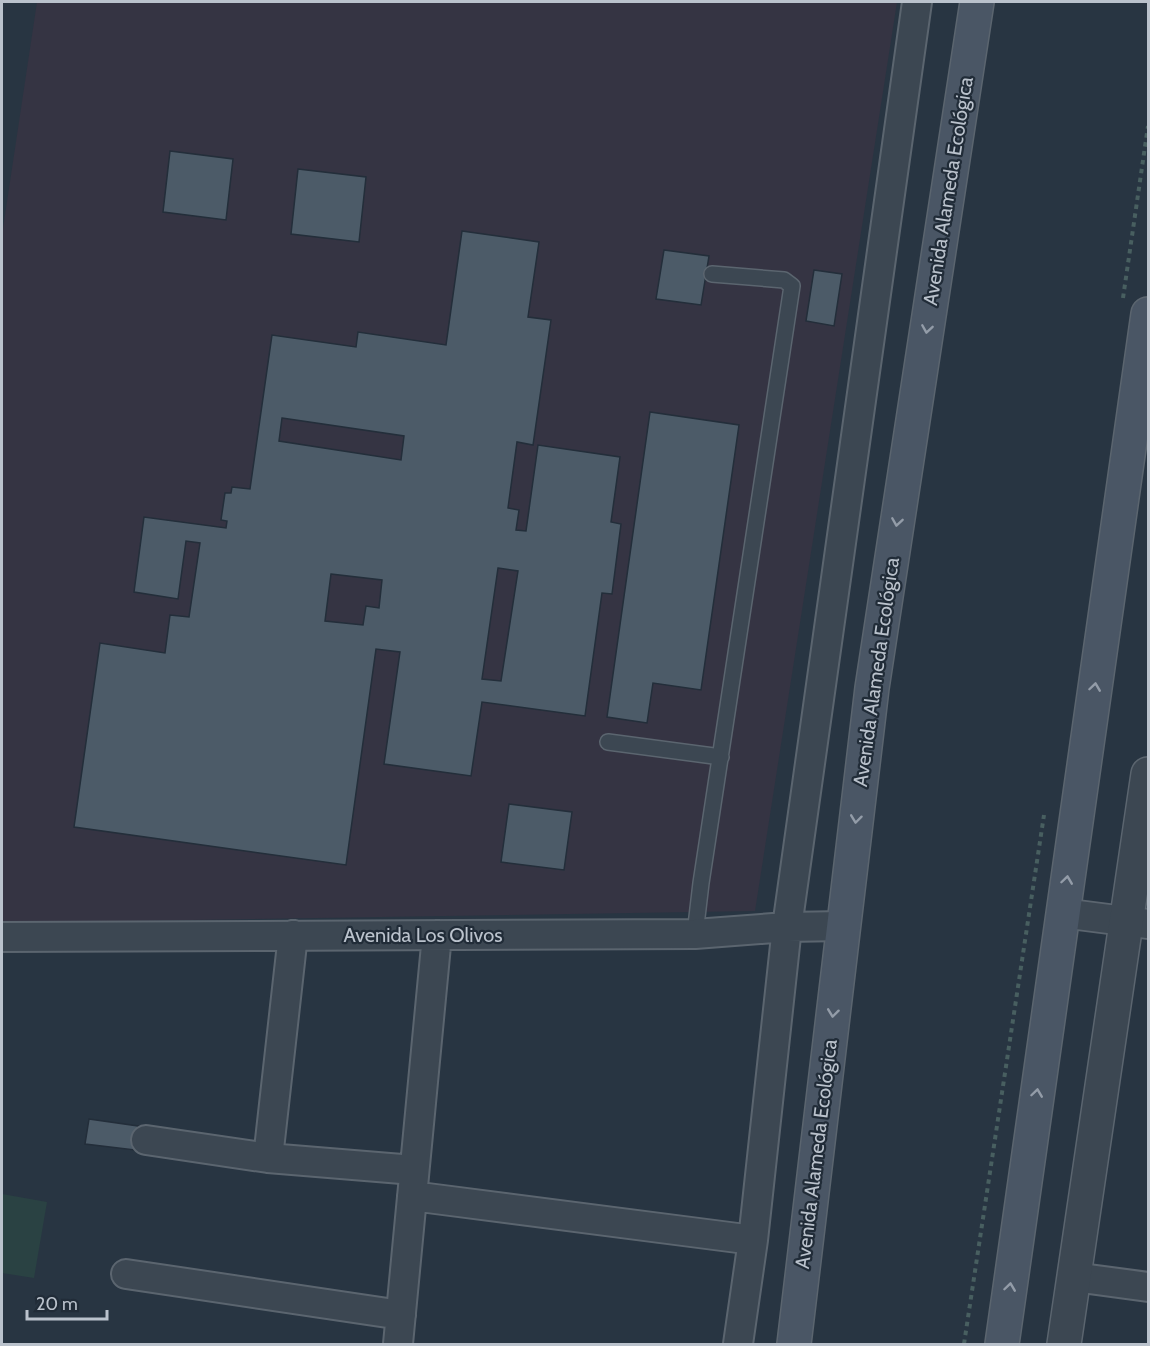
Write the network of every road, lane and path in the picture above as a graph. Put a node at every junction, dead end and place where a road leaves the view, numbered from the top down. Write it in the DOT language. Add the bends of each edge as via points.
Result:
graph roads {
  1 [pos="917,2"];
  2 [pos="976,2"];
  3 [pos="712,274"];
  4 [pos="1149,315"];
  5 [pos="608,742"];
  6 [pos="721,757"];
  7 [pos="1149,774"];
  8 [pos="1062,913"];
  9 [pos="1137,922"];
  10 [pos="843,926"];
  11 [pos="787,927"];
  12 [pos="695,934"];
  13 [pos="293,935"];
  14 [pos="437,935"];
  15 [pos="2,937"];
  16 [pos="146,1140"];
  17 [pos="268,1158"];
  18 [pos="413,1183"];
  19 [pos="753,1240"];
  20 [pos="126,1274"];
  21 [pos="1074,1277"];
  22 [pos="1149,1287"];
  23 [pos="400,1314"];
  24 [pos="398,1344"];
  25 [pos="738,1344"];
  26 [pos="794,1344"];
  27 [pos="1002,1344"];
  28 [pos="1064,1344"];
  1 -- 11 [label="street"];
  2 -- 10 [label="main road, Avenida Alameda Ecológica, one-way" via="872,688"];
  3 -- 6 [label="lane" via="784,280 792,286"];
  8 -- 4 [label="main road, one-way"];
  5 -- 6 [label="lane"];
  6 -- 12 [label="lane"];
  7 -- 9 [label="street"];
  8 -- 9 [label="street"];
  27 -- 8 [label="main road, one-way"];
  9 -- 21 [label="street"];
  10 -- 11 [label="street, Avenida Los Olivos"];
  10 -- 26 [label="main road, Avenida Alameda Ecológica, one-way"];
  11 -- 12 [label="street, Avenida Los Olivos"];
  11 -- 19 [label="street"];
  12 -- 14 [label="street, Avenida Los Olivos"];
  13 -- 14 [label="street, Avenida Los Olivos"];
  13 -- 15 [label="street, Avenida Los Olivos"];
  13 -- 17 [label="street"];
  14 -- 18 [label="street"];
  16 -- 17 [label="street"];
  17 -- 18 [label="street"];
  18 -- 19 [label="street"];
  18 -- 23 [label="street"];
  19 -- 25 [label="street"];
  20 -- 23 [label="street"];
  21 -- 22 [label="street"];
  21 -- 28 [label="street"];
  23 -- 24 [label="street"];
}
